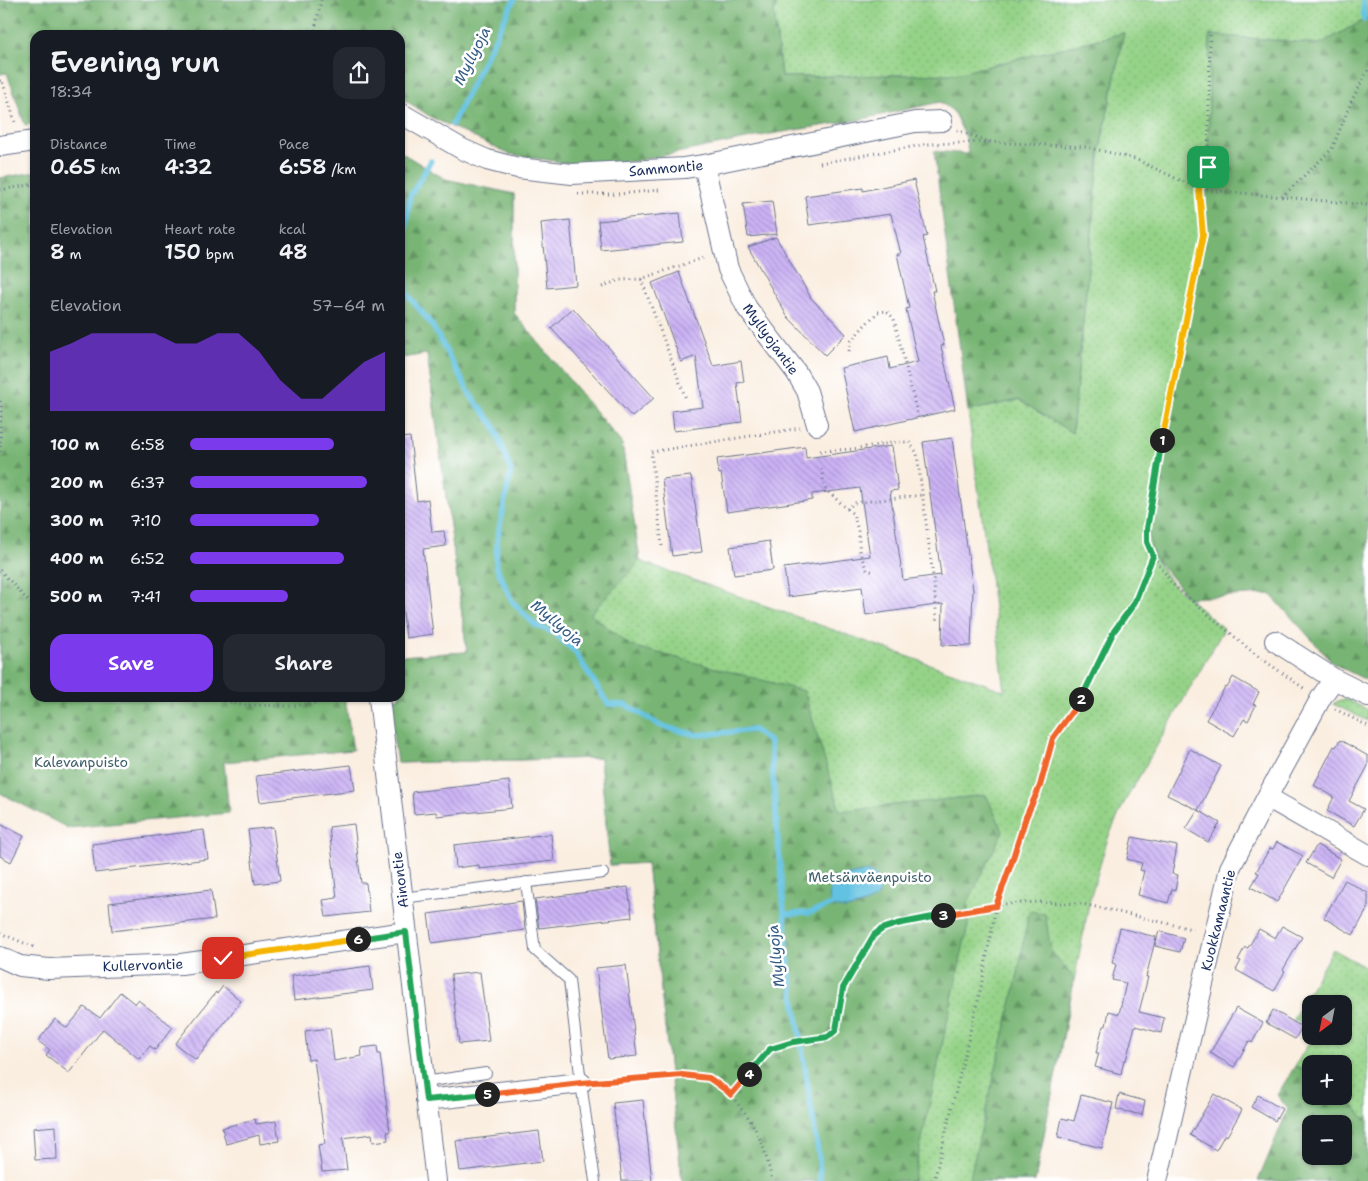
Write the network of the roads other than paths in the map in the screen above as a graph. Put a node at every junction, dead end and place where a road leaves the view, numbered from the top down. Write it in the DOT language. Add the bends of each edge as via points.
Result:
graph roads {
  1 [pos="405,117"];
  2 [pos="942,121"];
  3 [pos="29,142"];
  4 [pos="0,146"];
  5 [pos="704,165"];
  6 [pos="817,425"];
  7 [pos="1275,641"];
  8 [pos="1334,679"];
  9 [pos="1368,696"];
  10 [pos="379,702"];
  11 [pos="1266,797"];
  12 [pos="1368,855"];
  13 [pos="604,873"];
  14 [pos="526,882"];
  15 [pos="402,898"];
  16 [pos="406,932"];
  17 [pos="0,957"];
  18 [pos="486,1073"];
  19 [pos="581,1083"];
  20 [pos="425,1091"];
  21 [pos="436,1181"];
  22 [pos="595,1181"];
  23 [pos="1157,1181"];
  1 -- 5 [label="street, Sammontie" via="462,149 518,168 572,174"];
  2 -- 5 [label="street, Sammontie" via="915,122"];
  3 -- 4 [label="street"];
  5 -- 6 [label="street, Myllyojantie" via="728,269 747,308 807,391"];
  7 -- 8 [label="street"];
  8 -- 9 [label="street"];
  8 -- 11 [label="street, Kuokkamaantie"];
  10 -- 15 [label="street, Ainontie"];
  11 -- 12 [label="street"];
  11 -- 23 [label="street, Kuokkamaantie" via="1230,868"];
  13 -- 14 [label="lane"];
  14 -- 15 [label="lane"];
  14 -- 19 [label="lane" via="535,950 569,980"];
  15 -- 16 [label="street, Ainontie"];
  16 -- 17 [label="street, Kullervontie" via="181,964 50,969 20,966"];
  16 -- 20 [label="street, Ainontie"];
  18 -- 20 [label="lane"];
  19 -- 20 [label="street"];
  19 -- 22 [label="lane"];
  20 -- 21 [label="street, Ainontie"];
}
